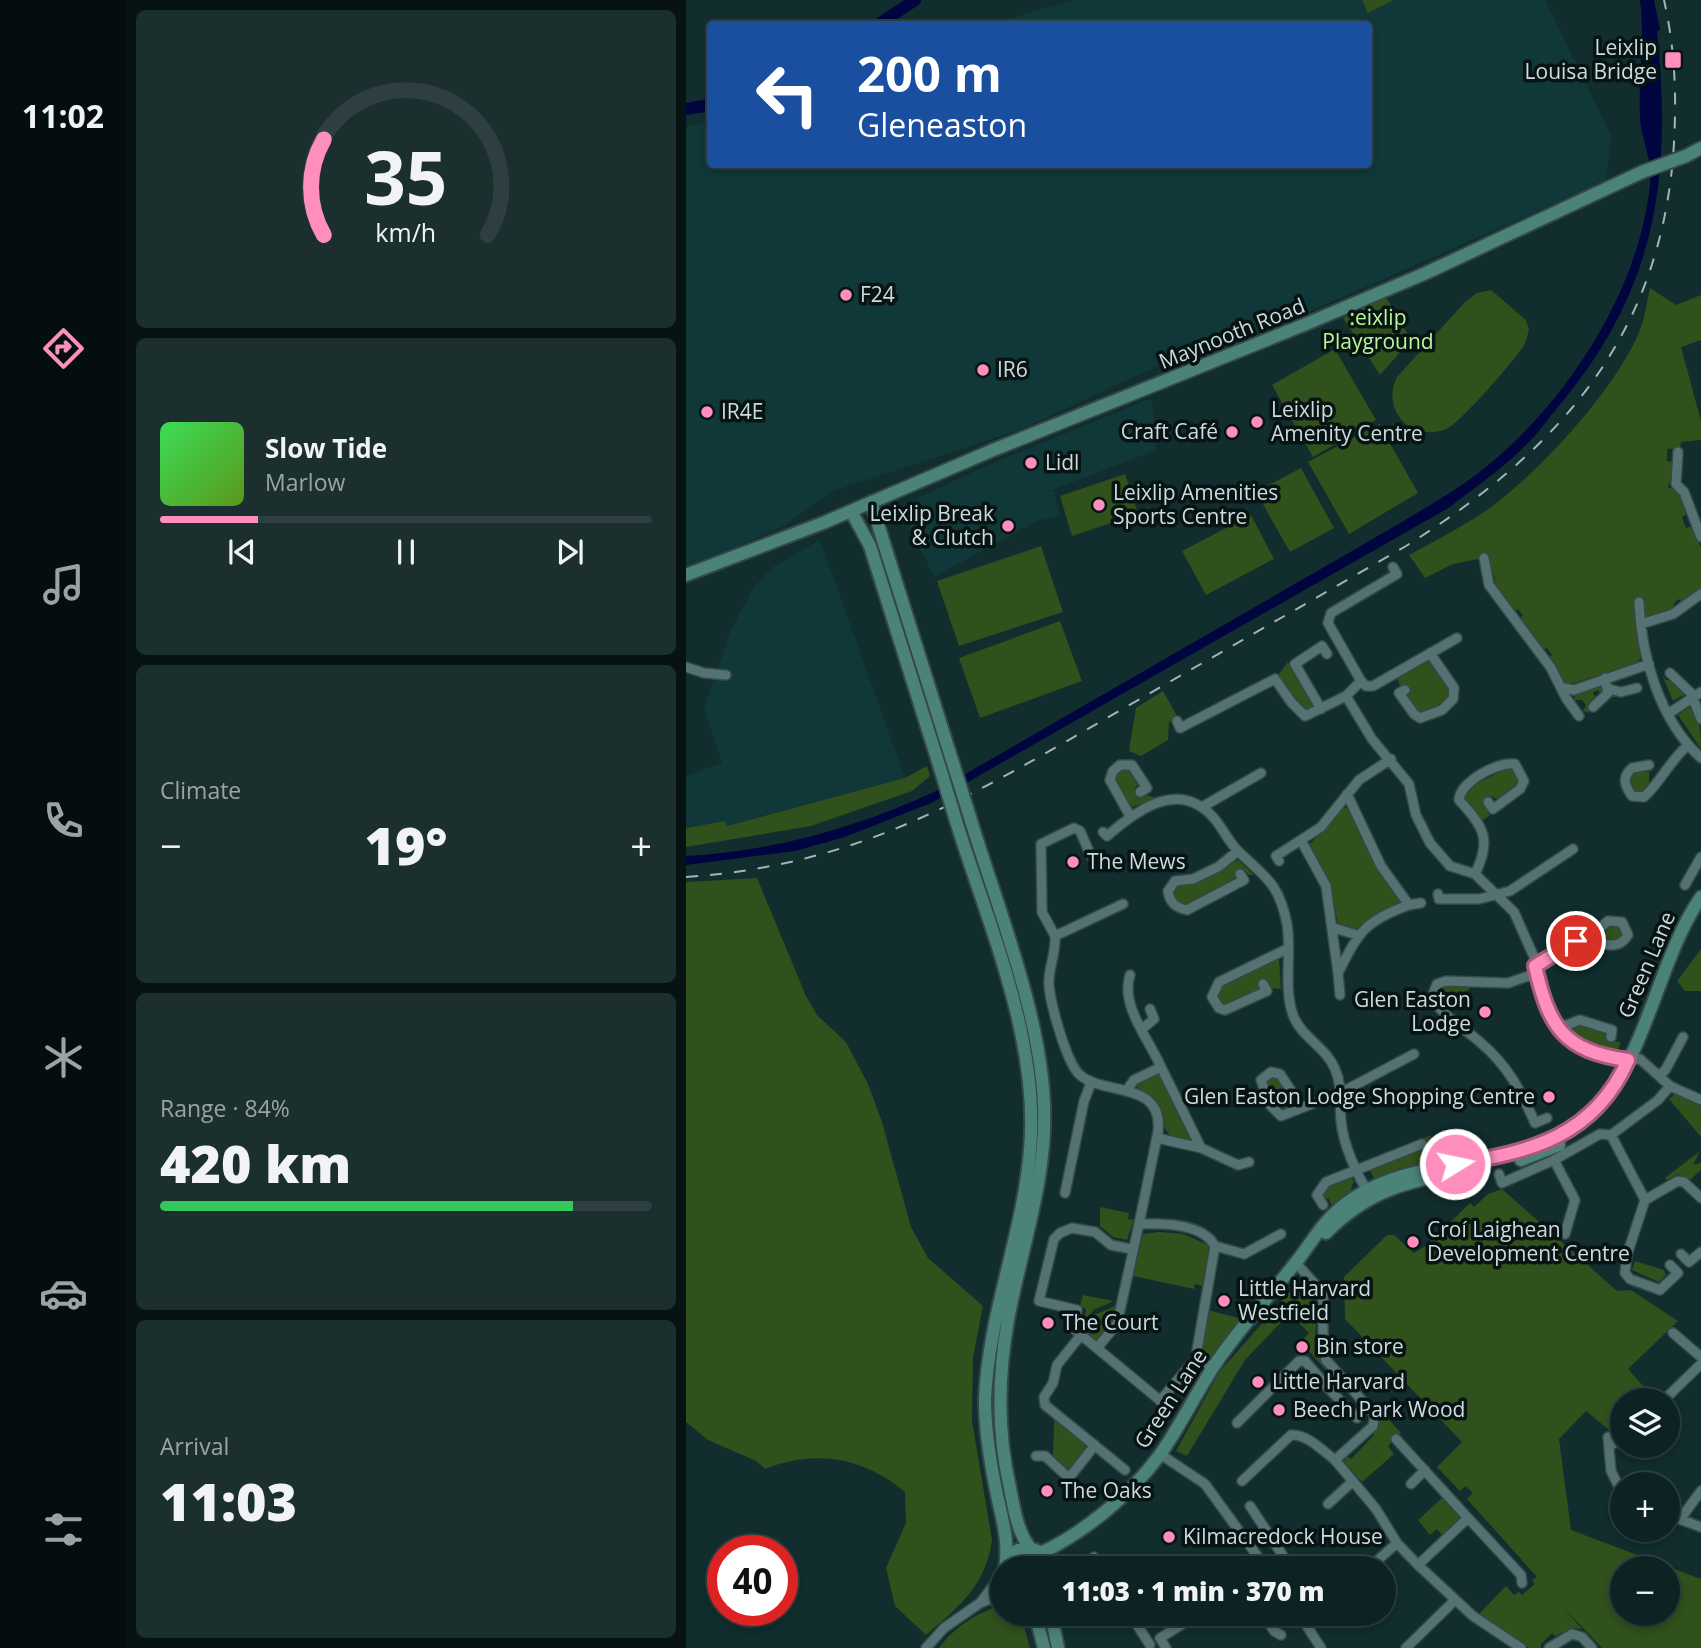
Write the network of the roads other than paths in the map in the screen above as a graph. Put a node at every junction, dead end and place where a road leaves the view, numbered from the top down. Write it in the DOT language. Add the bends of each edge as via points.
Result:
graph roads {
  1 [pos="1701,148"];
  2 [pos="1678,452"];
  3 [pos="872,502"];
  4 [pos="851,511"];
  5 [pos="1701,537"];
  6 [pos="1484,558"];
  7 [pos="1393,567"];
  8 [pos="686,575"];
  9 [pos="1701,594"];
  10 [pos="1639,602"];
  11 [pos="1641,624"];
  12 [pos="1457,638"];
  13 [pos="1430,653"];
  14 [pos="1327,654"];
  15 [pos="1649,664"];
  16 [pos="686,667"];
  17 [pos="1670,673"];
  18 [pos="726,675"];
  19 [pos="1605,678"];
  20 [pos="1361,681"];
  21 [pos="1564,688"];
  22 [pos="1637,688"];
  23 [pos="1405,690"];
  24 [pos="1609,690"];
  25 [pos="1701,692"];
  26 [pos="1346,695"];
  27 [pos="1693,699"];
  28 [pos="1593,707"];
  29 [pos="1321,709"];
  30 [pos="1668,714"];
  31 [pos="1579,716"];
  32 [pos="1701,719"];
  33 [pos="1177,721"];
  34 [pos="1687,746"];
  35 [pos="1701,758"];
  36 [pos="1391,759"];
  37 [pos="1649,765"];
  38 [pos="1261,773"];
  39 [pos="1140,792"];
  40 [pos="1347,794"];
  41 [pos="1488,802"];
  42 [pos="1202,807"];
  43 [pos="1130,816"];
  44 [pos="1103,832"];
  45 [pos="1302,842"];
  46 [pos="1573,849"];
  47 [pos="1238,851"];
  48 [pos="1091,856"];
  49 [pos="1701,858"];
  50 [pos="1279,862"];
  51 [pos="1240,874"];
  52 [pos="1475,874"];
  53 [pos="1685,885"];
  54 [pos="1438,894"];
  55 [pos="1498,894"];
  56 [pos="1701,897"];
  57 [pos="1421,903"];
  58 [pos="1123,904"];
  59 [pos="1409,905"];
  60 [pos="1701,910"];
  61 [pos="1334,928"];
  62 [pos="1357,935"];
  63 [pos="1055,936"];
  64 [pos="1586,940"];
  65 [pos="1287,948"];
  66 [pos="1536,970"];
  67 [pos="1338,973"];
  68 [pos="1130,975"];
  69 [pos="1668,983"];
  70 [pos="1263,984"];
  71 [pos="1340,995"];
  72 [pos="1650,1004"];
  73 [pos="1150,1009"];
  74 [pos="1558,1028"];
  75 [pos="1142,1029"];
  76 [pos="1611,1037"];
  77 [pos="1683,1037"];
  78 [pos="1414,1054"];
  79 [pos="1632,1059"];
  80 [pos="1161,1067"];
  81 [pos="1661,1074"];
  82 [pos="1091,1083"];
  83 [pos="1670,1086"];
  84 [pos="1127,1090"];
  85 [pos="1342,1092"];
  86 [pos="1286,1095"];
  87 [pos="1701,1100"];
  88 [pos="1547,1118"];
  89 [pos="1611,1135"];
  90 [pos="1157,1138"];
  91 [pos="1422,1144"];
  92 [pos="1201,1148"];
  93 [pos="1528,1158"];
  94 [pos="1480,1160"];
  95 [pos="1555,1160"];
  96 [pos="1249,1161"];
  97 [pos="1357,1168"];
  98 [pos="1499,1174"];
  99 [pos="1065,1193"];
  100 [pos="1369,1193"];
  101 [pos="1701,1198"];
  102 [pos="1645,1200"];
  103 [pos="1323,1205"];
  104 [pos="1139,1224"];
  105 [pos="1555,1231"];
  106 [pos="1281,1234"];
  107 [pos="1215,1246"];
  108 [pos="1131,1249"];
  109 [pos="1701,1251"];
  110 [pos="1681,1254"];
  111 [pos="1296,1263"];
  112 [pos="1670,1265"];
  113 [pos="1673,1333"];
  114 [pos="1081,1335"];
  115 [pos="1097,1348"];
  116 [pos="1701,1357"];
  117 [pos="1191,1364"];
  118 [pos="1701,1364"];
  119 [pos="1213,1368"];
  120 [pos="1342,1379"];
  121 [pos="1676,1388"];
  122 [pos="1330,1390"];
  123 [pos="1357,1418"];
  124 [pos="1237,1423"];
  125 [pos="1396,1439"];
  126 [pos="1096,1445"];
  127 [pos="1160,1454"];
  128 [pos="1035,1455"];
  129 [pos="1335,1460"];
  130 [pos="1125,1470"];
  131 [pos="1425,1470"];
  132 [pos="1242,1481"];
  133 [pos="1353,1481"];
  134 [pos="1410,1484"];
  135 [pos="1701,1491"];
  136 [pos="1328,1504"];
  137 [pos="1250,1506"];
  138 [pos="1468,1518"];
  139 [pos="1681,1518"];
  140 [pos="1701,1527"];
  141 [pos="1063,1542"];
  142 [pos="1396,1543"];
  143 [pos="1036,1550"];
  144 [pos="1006,1556"];
  145 [pos="1012,1556"];
  146 [pos="1041,1556"];
  147 [pos="1055,1556"];
  148 [pos="1257,1556"];
  149 [pos="1283,1556"];
  150 [pos="1382,1556"];
  151 [pos="1418,1565"];
  152 [pos="1522,1583"];
  153 [pos="990,1590"];
  154 [pos="990,1599"];
  155 [pos="1454,1601"];
  156 [pos="980,1603"];
  157 [pos="1038,1626"];
  158 [pos="1053,1626"];
  159 [pos="1136,1626"];
  160 [pos="1180,1626"];
  161 [pos="1271,1626"];
  162 [pos="1307,1626"];
  163 [pos="1282,1635"];
  164 [pos="1160,1638"];
  165 [pos="1147,1646"];
  166 [pos="926,1648"];
  167 [pos="1044,1648"];
  168 [pos="1058,1648"];
  169 [pos="1166,1648"];
  170 [pos="1321,1648"];
  171 [pos="1406,1648"];
  172 [pos="1521,1648"];
  173 [pos="1549,1648"];
  174 [pos="1592,1648"];
  1 -- 3 [label="main road, Maynooth Road, bridge" via="1426,274"];
  2 -- 5 [label="street" via="1676,484 1684,492"];
  3 -- 4 [label="main road, Maynooth Road"];
  3 -- 143 [label="main road, bridge" via="1031,1016 1042,1076 1042,1173 1008,1318 999,1389 1005,1469 1023,1537"];
  4 -- 8 [label="main road, Maynooth Road"];
  4 -- 144 [label="main road, bridge" via="870,546 940,768 1020,1026 1030,1085 1031,1148 1026,1184 987,1368 986,1429"];
  6 -- 21 [label="street" via="1489,585"];
  7 -- 20 [label="street" via="1397,574 1331,613 1328,622"];
  9 -- 11 [label="street" via="1674,614"];
  10 -- 11 [label="street"];
  11 -- 15 [label="street"];
  12 -- 13 [label="street"];
  13 -- 20 [label="street" via="1373,686"];
  13 -- 23 [label="street" via="1454,688 1453,699 1420,718 1399,693"];
  14 -- 29 [label="street" via="1322,646 1295,664"];
  15 -- 19 [label="street"];
  15 -- 30 [label="street"];
  16 -- 18 [label="street"];
  17 -- 27 [label="street"];
  19 -- 21 [label="street" via="1574,690"];
  19 -- 24 [label="street"];
  20 -- 26 [label="street"];
  21 -- 31 [label="street"];
  22 -- 24 [label="street"];
  24 -- 28 [label="street"];
  25 -- 27 [label="street"];
  26 -- 29 [label="street"];
  26 -- 36 [label="street" via="1372,739"];
  27 -- 30 [label="street"];
  27 -- 32 [label="street"];
  29 -- 33 [label="street" via="1305,716 1275,679 1180,728"];
  30 -- 34 [label="street"];
  34 -- 35 [label="street"];
  34 -- 37 [label="street" via="1649,793 1632,796 1625,777 1632,768"];
  36 -- 40 [label="street"];
  36 -- 52 [label="street" via="1409,784 1416,815 1430,843 1450,866"];
  38 -- 42 [label="street"];
  39 -- 43 [label="street" via="1147,788 1132,765 1120,765 1113,771 1110,780"];
  40 -- 45 [label="street" via="1326,822"];
  40 -- 59 [label="street" via="1381,866"];
  41 -- 52 [label="street" via="1493,809 1520,789 1524,781 1515,764 1495,768 1460,794 1459,800 1486,840"];
  42 -- 43 [label="street" via="1174,797"];
  42 -- 47 [label="street"];
  43 -- 44 [label="street" via="1107,836"];
  45 -- 50 [label="street" via="1276,856"];
  45 -- 61 [label="street" via="1326,886"];
  46 -- 55 [label="street" via="1510,891"];
  47 -- 51 [label="street" via="1193,879 1175,881 1169,898 1187,910 1244,880"];
  47 -- 65 [label="street" via="1273,884 1287,927"];
  48 -- 63 [label="street" via="1080,831 1074,828 1041,844 1042,912"];
  49 -- 53 [label="street"];
  52 -- 55 [label="street"];
  54 -- 55 [label="street" via="1439,899 1479,899"];
  55 -- 66 [label="street" via="1519,921"];
  56 -- 72 [label="main road, Green Lane" via="1679,934"];
  57 -- 59 [label="street"];
  58 -- 63 [label="street"];
  59 -- 62 [label="street" via="1376,919"];
  60 -- 69 [label="main road, Green Lane"];
  61 -- 62 [label="street"];
  61 -- 67 [label="street"];
  62 -- 67 [label="street"];
  63 -- 82 [label="street" via="1049,979 1058,1023 1072,1067"];
  64 -- 66 [label="street" via="1576,941"];
  65 -- 70 [label="street" via="1219,982 1214,1002 1225,1010 1236,1006 1267,991"];
  65 -- 85 [label="street" via="1294,1016 1334,1066"];
  66 -- 74 [label="street" via="1541,994"];
  66 -- 88 [label="street" via="1508,983 1446,981 1437,984 1433,1001 1514,1077 1535,1123"];
  67 -- 71 [label="street"];
  68 -- 75 [label="street" via="1126,987"];
  69 -- 72 [label="main road"];
  69 -- 79 [label="main road, Green Lane"];
  72 -- 79 [label="main road, Green Lane"];
  73 -- 75 [label="street" via="1154,1020"];
  74 -- 76 [label="street" via="1580,1020 1612,1030"];
  74 -- 79 [label="street" via="1579,1047"];
  75 -- 80 [label="street"];
  77 -- 81 [label="street"];
  78 -- 85 [label="street"];
  79 -- 81 [label="street"];
  79 -- 93 [label="main road, Green Lane" via="1623,1087 1585,1128"];
  79 -- 94 [label="main road, Green Lane" via="1607,1101 1581,1123 1521,1152"];
  80 -- 84 [label="street" via="1134,1080"];
  80 -- 92 [label="street"];
  81 -- 83 [label="street"];
  82 -- 84 [label="street"];
  82 -- 99 [label="street" via="1069,1149"];
  83 -- 87 [label="street"];
  83 -- 89 [label="street"];
  84 -- 90 [label="street" via="1152,1106 1159,1127"];
  85 -- 86 [label="street" via="1281,1116 1270,1105 1261,1080 1271,1072 1280,1074 1292,1092"];
  85 -- 97 [label="street" via="1341,1125"];
  89 -- 95 [label="street" via="1600,1134"];
  89 -- 102 [label="street"];
  90 -- 92 [label="street"];
  90 -- 104 [label="street"];
  91 -- 97 [label="street"];
  92 -- 96 [label="street" via="1238,1165"];
  93 -- 94 [label="main road"];
  93 -- 100 [label="main road, Green Lane"];
  94 -- 100 [label="main road, Green Lane" via="1401,1175"];
  95 -- 98 [label="street" via="1502,1183"];
  95 -- 105 [label="street" via="1576,1200 1565,1234"];
  97 -- 100 [label="street"];
  97 -- 103 [label="street" via="1321,1187 1317,1195"];
  100 -- 111 [label="main road, Green Lane"];
  101 -- 102 [label="street" via="1678,1181"];
  102 -- 112 [label="street" via="1625,1273 1660,1290 1678,1273"];
  104 -- 107 [label="street" via="1189,1228 1209,1237"];
  104 -- 108 [label="street"];
  106 -- 107 [label="street" via="1244,1254"];
  107 -- 119 [label="street" via="1197,1350 1201,1360"];
  108 -- 114 [label="street" via="1111,1245 1095,1232 1072,1228 1054,1239 1039,1301 1077,1310 1074,1329"];
  108 -- 115 [label="street" via="1118,1324"];
  109 -- 110 [label="street" via="1689,1262"];
  111 -- 119 [label="main road, Green Lane"];
  111 -- 120 [label="street" via="1323,1293 1323,1350"];
  113 -- 116 [label="street"];
  114 -- 115 [label="street"];
  114 -- 126 [label="street" via="1057,1365 1045,1405"];
  115 -- 117 [label="street" via="1164,1404"];
  118 -- 121 [label="street"];
  119 -- 127 [label="main road, Green Lane"];
  120 -- 122 [label="street"];
  120 -- 129 [label="street" via="1374,1414 1375,1421"];
  122 -- 123 [label="street"];
  122 -- 124 [label="street" via="1305,1361 1298,1361"];
  125 -- 131 [label="street"];
  126 -- 128 [label="street" via="1069,1478 1045,1455"];
  126 -- 130 [label="street"];
  127 -- 141 [label="main road, Green Lane" via="1123,1495"];
  127 -- 148 [label="street" via="1205,1484"];
  129 -- 132 [label="street" via="1315,1444 1291,1435"];
  129 -- 133 [label="street"];
  131 -- 134 [label="street"];
  131 -- 138 [label="street"];
  133 -- 136 [label="street"];
  133 -- 142 [label="street"];
  135 -- 139 [label="street"];
  137 -- 149 [label="street"];
  138 -- 151 [label="street"];
  138 -- 152 [label="street" via="1521,1575"];
  139 -- 140 [label="street"];
  141 -- 143 [label="main road, Green Lane"];
  141 -- 147 [label="main road, Green Lane"];
  142 -- 150 [label="street"];
  142 -- 151 [label="street"];
  143 -- 145 [label="main road, Green Lane" via="1017,1550"];
  143 -- 146 [label="main road"];
  151 -- 155 [label="street"];
  153 -- 156 [label="street"];
  154 -- 156 [label="street"];
  155 -- 171 [label="street"];
  155 -- 172 [label="street"];
  156 -- 166 [label="street" via="944,1628"];
  157 -- 167 [label="main road"];
  158 -- 168 [label="main road"];
  159 -- 165 [label="street"];
  160 -- 164 [label="street"];
  161 -- 163 [label="street"];
  162 -- 170 [label="street"];
  164 -- 165 [label="street"];
  164 -- 169 [label="street"];
  173 -- 174 [label="street" via="1572,1634"];
}
